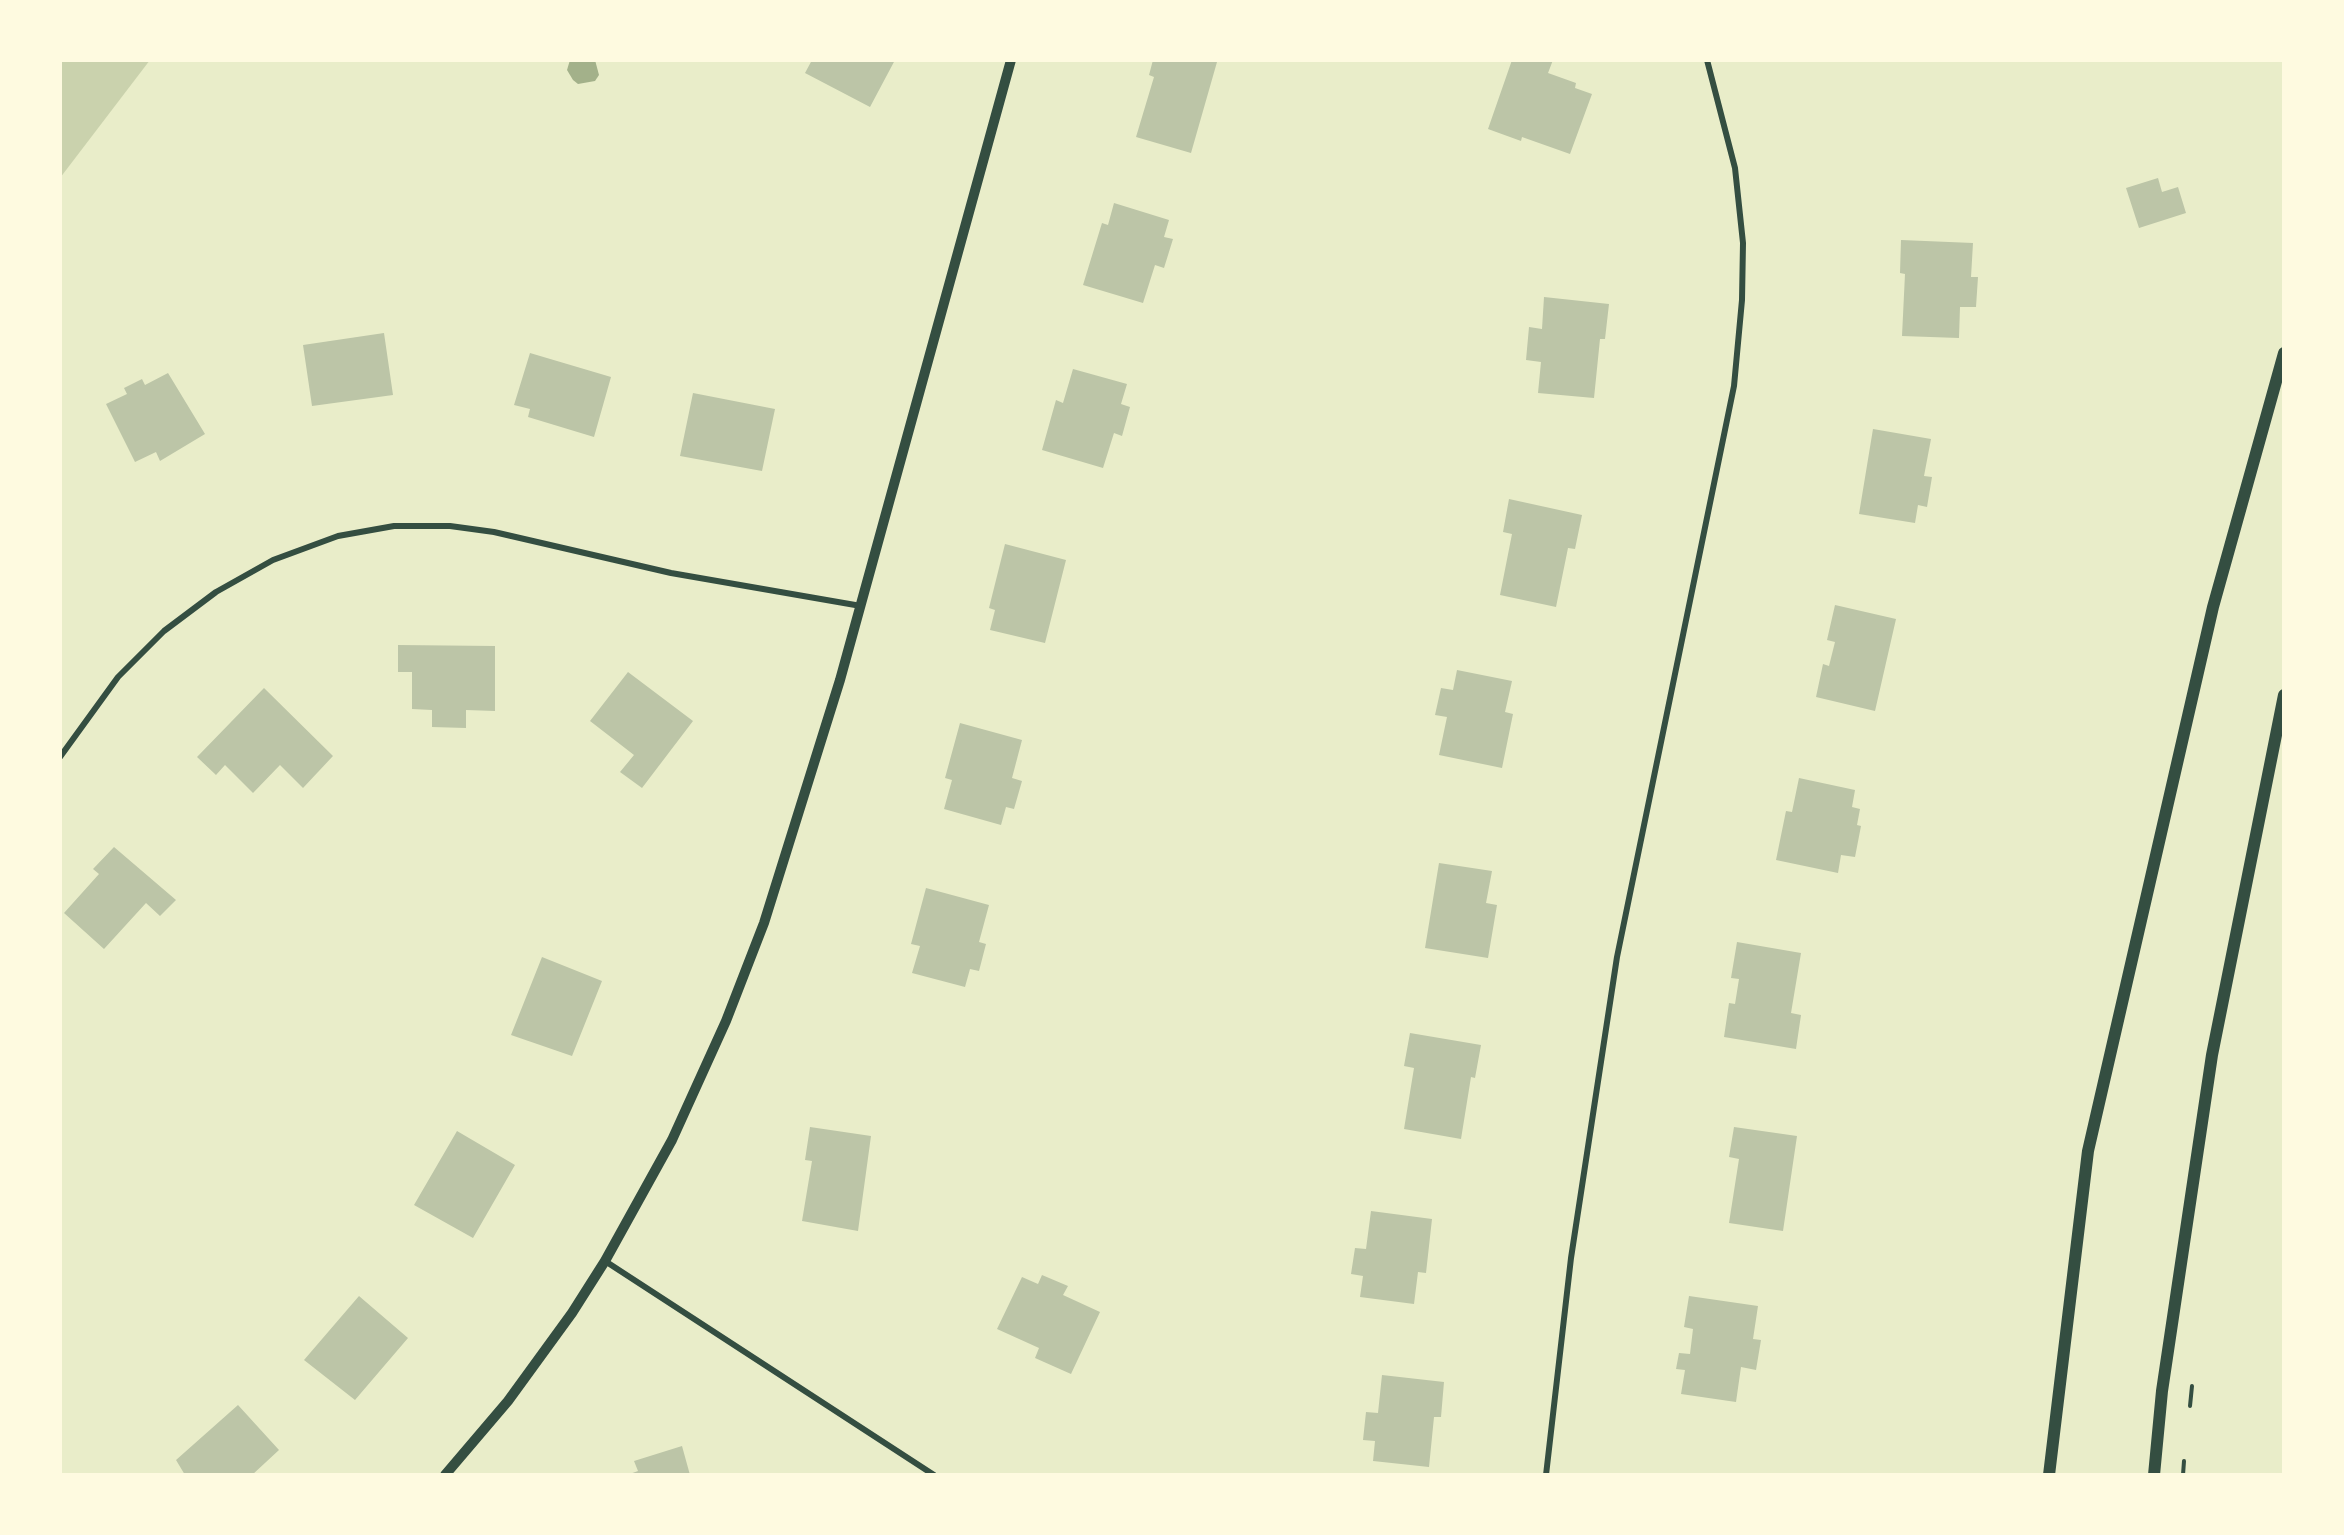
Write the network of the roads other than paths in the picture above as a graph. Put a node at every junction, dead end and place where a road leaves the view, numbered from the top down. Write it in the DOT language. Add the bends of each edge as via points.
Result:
graph roads {
  1 [pos="1011,60"];
  2 [pos="1707,60"];
  3 [pos="2284,353"];
  4 [pos="861,606"];
  5 [pos="2284,695"];
  6 [pos="60,757"];
  7 [pos="604,1261"];
  8 [pos="445,1475"];
  9 [pos="934,1475"];
  10 [pos="1546,1475"];
  11 [pos="2049,1475"];
  12 [pos="2154,1475"];
  1 -- 4 [label="street"];
  2 -- 10 [label="street" via="1735,168 1743,243 1734,386 1617,957 1571,1258"];
  3 -- 11 [label="main road" via="2213,607 2088,1151"];
  4 -- 6 [label="street" via="671,573 494,532 450,526 394,526 338,536 273,560 216,592 164,631 118,677"];
  4 -- 7 [label="street" via="764,923 726,1021 672,1140"];
  5 -- 12 [label="main road" via="2212,1055 2162,1391"];
  7 -- 8 [label="street" via="572,1313 508,1401"];
  7 -- 9 [label="street"];
}
